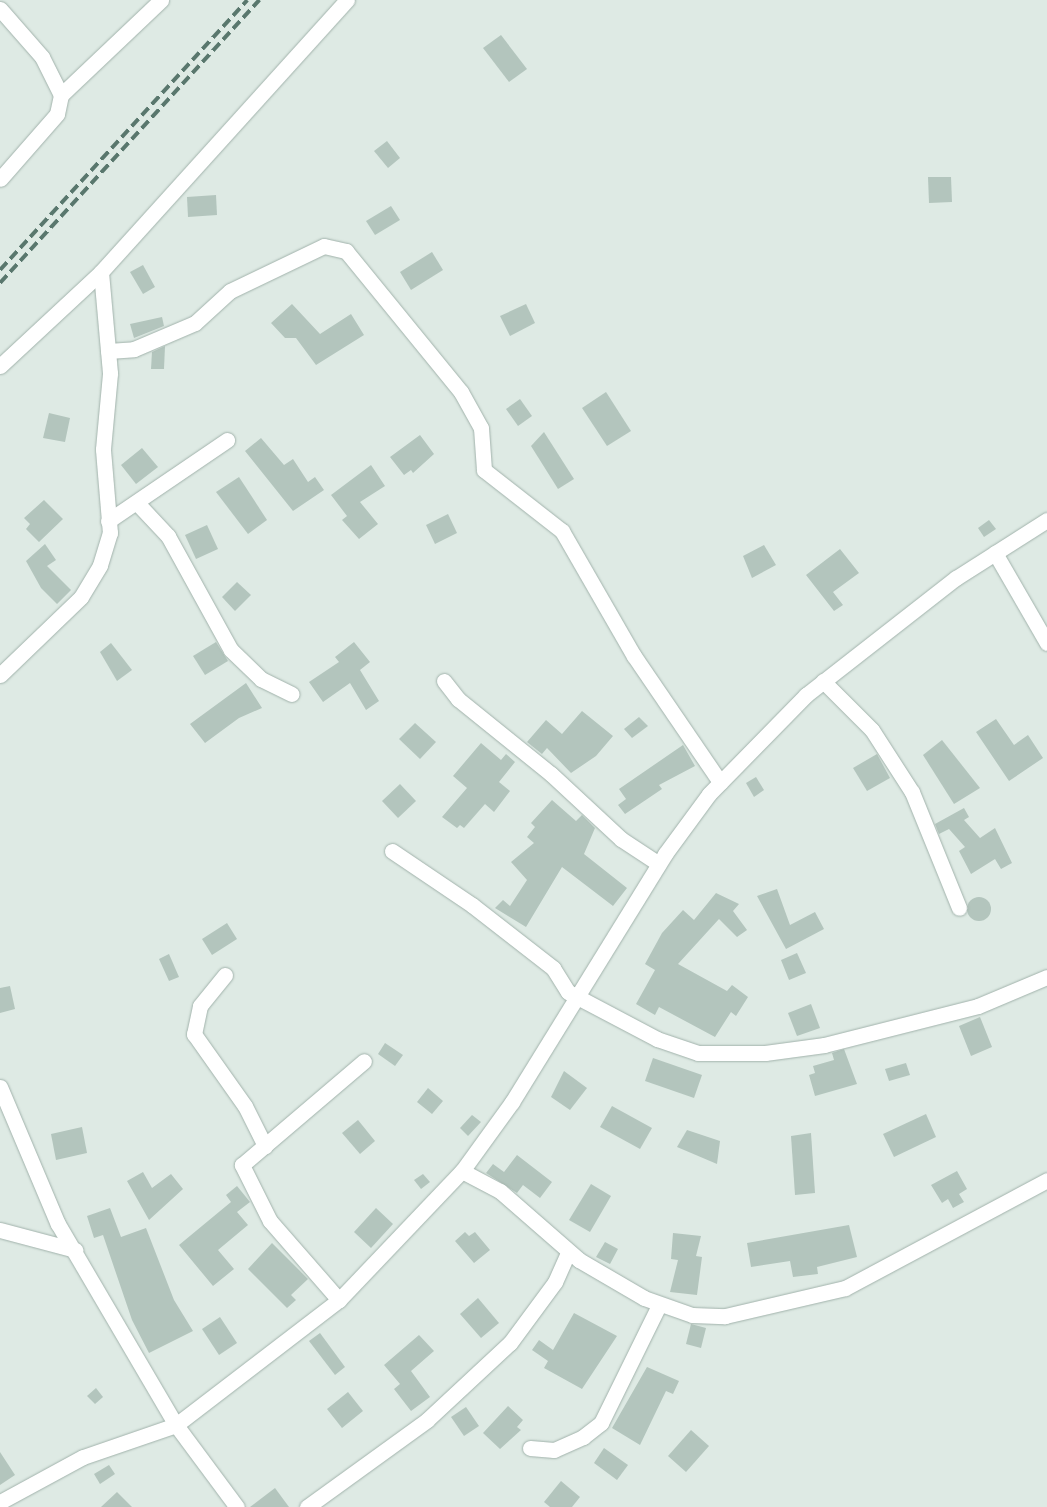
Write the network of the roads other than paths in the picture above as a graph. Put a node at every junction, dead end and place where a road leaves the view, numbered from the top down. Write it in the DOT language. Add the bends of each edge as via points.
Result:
graph roads {
  1 [pos="161,0"];
  2 [pos="348,0"];
  3 [pos="0,9"];
  4 [pos="61,95"];
  5 [pos="0,179"];
  6 [pos="101,272"];
  7 [pos="108,351"];
  8 [pos="0,366"];
  9 [pos="228,440"];
  10 [pos="138,504"];
  11 [pos="1047,520"];
  12 [pos="108,521"];
  13 [pos="995,553"];
  14 [pos="1047,643"];
  15 [pos="0,675"];
  16 [pos="444,681"];
  17 [pos="824,681"];
  18 [pos="292,694"];
  19 [pos="720,782"];
  20 [pos="392,851"];
  21 [pos="659,864"];
  22 [pos="959,908"];
  23 [pos="225,975"];
  24 [pos="1047,976"];
  25 [pos="576,996"];
  26 [pos="364,1061"];
  27 [pos="0,1087"];
  28 [pos="265,1146"];
  29 [pos="462,1171"];
  30 [pos="1047,1180"];
  31 [pos="0,1230"];
  32 [pos="74,1250"];
  33 [pos="568,1253"];
  34 [pos="340,1300"];
  35 [pos="659,1305"];
  36 [pos="176,1425"];
  37 [pos="530,1448"];
  38 [pos="0,1502"];
  39 [pos="237,1507"];
  40 [pos="307,1507"];
  1 -- 4 [label="street"];
  2 -- 6 [label="street"];
  3 -- 4 [label="street" via="42,57"];
  4 -- 5 [label="street" via="57,114"];
  6 -- 7 [label="street"];
  6 -- 8 [label="street"];
  7 -- 12 [label="street" via="110,373 103,449"];
  7 -- 19 [label="street" via="134,349 195,323 230,291 324,246 346,251 461,392 482,428 484,470 562,531 634,656"];
  9 -- 10 [label="street"];
  10 -- 12 [label="street"];
  10 -- 18 [label="street" via="168,536 231,650 261,679"];
  11 -- 13 [label="street"];
  12 -- 15 [label="street" via="110,533 100,566 81,597"];
  13 -- 14 [label="street"];
  13 -- 17 [label="street"];
  16 -- 21 [label="street" via="458,699 551,774 621,840"];
  17 -- 19 [label="street"];
  17 -- 22 [label="street" via="872,730 912,792"];
  19 -- 21 [label="street"];
  20 -- 25 [label="street" via="472,905 553,968 568,992"];
  21 -- 25 [label="street"];
  23 -- 28 [label="street" via="200,1006 194,1034 245,1106"];
  24 -- 25 [label="street" via="978,1006 824,1045 765,1053 698,1053 657,1039"];
  25 -- 29 [label="street" via="512,1102"];
  26 -- 28 [label="street"];
  27 -- 32 [label="street" via="58,1224"];
  28 -- 34 [label="street" via="242,1165 270,1221"];
  29 -- 33 [label="street" via="500,1191"];
  29 -- 34 [label="street"];
  30 -- 35 [label="street" via="845,1288 726,1316 692,1315"];
  31 -- 32 [label="street"];
  32 -- 36 [label="street"];
  33 -- 35 [label="street"];
  33 -- 40 [label="street" via="556,1282 510,1343 426,1420"];
  34 -- 36 [label="street"];
  35 -- 37 [label="street" via="601,1423 583,1438 554,1450"];
  36 -- 38 [label="street" via="83,1457"];
  36 -- 39 [label="street"];
}
